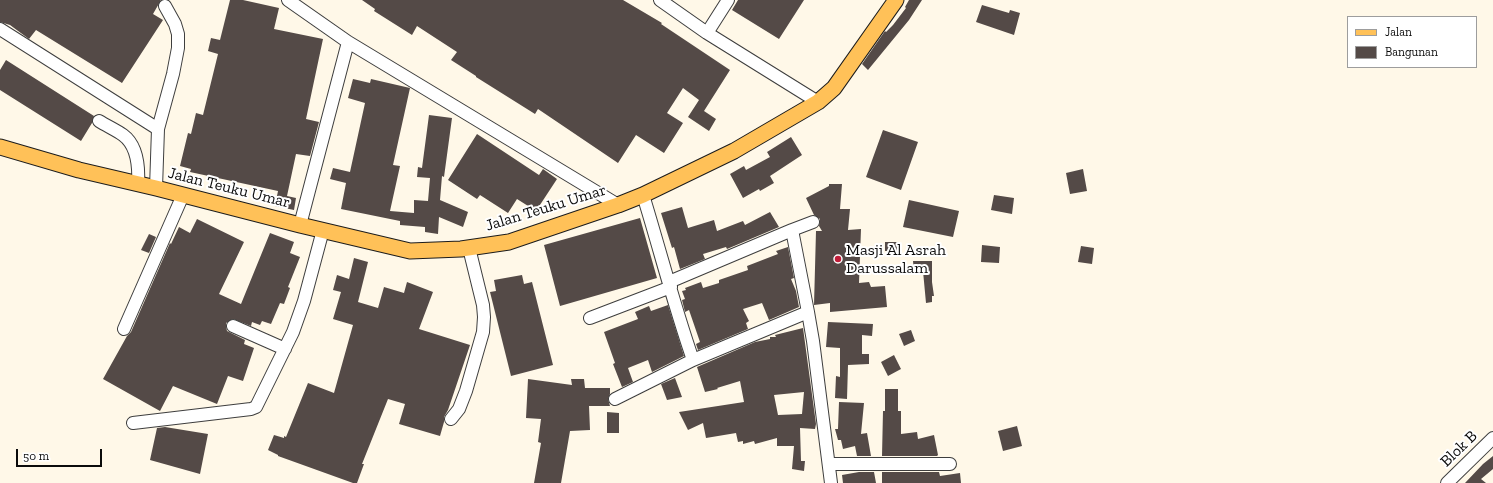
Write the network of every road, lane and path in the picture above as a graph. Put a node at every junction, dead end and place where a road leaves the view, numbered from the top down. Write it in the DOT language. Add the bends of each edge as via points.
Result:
graph roads {
  1 [pos="288,0"];
  2 [pos="660,0"];
  3 [pos="728,0"];
  4 [pos="896,0"];
  5 [pos="165,6"];
  6 [pos="0,29"];
  7 [pos="707,33"];
  8 [pos="348,42"];
  9 [pos="818,102"];
  10 [pos="99,121"];
  11 [pos="158,129"];
  12 [pos="0,147"];
  13 [pos="138,184"];
  14 [pos="156,188"];
  15 [pos="183,195"];
  16 [pos="642,195"];
  17 [pos="618,205"];
  18 [pos="813,222"];
  19 [pos="300,225"];
  20 [pos="323,230"];
  21 [pos="792,230"];
  22 [pos="469,248"];
  23 [pos="670,284"];
  24 [pos="808,312"];
  25 [pos="590,318"];
  26 [pos="233,326"];
  27 [pos="124,329"];
  28 [pos="285,349"];
  29 [pos="693,360"];
  30 [pos="615,399"];
  31 [pos="451,419"];
  32 [pos="133,423"];
  33 [pos="1493,438"];
  34 [pos="828,464"];
  35 [pos="950,464"];
  36 [pos="831,483"];
  37 [pos="1447,483"];
  1 -- 8 [label="street"];
  2 -- 7 [label="street"];
  3 -- 7 [label="street"];
  4 -- 9 [label="main road, Jalan Teuku Umar" via="834,88"];
  5 -- 11 [label="street" via="175,24 178,48"];
  6 -- 11 [label="street"];
  7 -- 9 [label="street"];
  8 -- 17 [label="street"];
  8 -- 19 [label="street"];
  9 -- 16 [label="main road, Jalan Teuku Umar" via="734,151"];
  10 -- 13 [label="street" via="124,135 130,143 139,166"];
  11 -- 14 [label="street"];
  12 -- 13 [label="main road, Jalan Teuku Umar"];
  13 -- 14 [label="main road, Jalan Teuku Umar"];
  14 -- 15 [label="main road, Jalan Teuku Umar"];
  15 -- 19 [label="main road, Jalan Teuku Umar"];
  15 -- 27 [label="street"];
  16 -- 17 [label="main road, Jalan Teuku Umar"];
  16 -- 23 [label="street"];
  17 -- 22 [label="main road, Jalan Teuku Umar" via="509,242"];
  18 -- 21 [label="street"];
  19 -- 20 [label="main road, Jalan Teuku Umar"];
  20 -- 22 [label="main road, Jalan Teuku Umar" via="410,251"];
  20 -- 28 [label="street" via="304,301"];
  21 -- 23 [label="street"];
  21 -- 24 [label="street"];
  22 -- 31 [label="street" via="483,305 484,325 466,391"];
  23 -- 25 [label="street"];
  23 -- 29 [label="street"];
  24 -- 29 [label="street"];
  24 -- 34 [label="street"];
  26 -- 28 [label="street"];
  28 -- 32 [label="street" via="256,407"];
  29 -- 30 [label="street"];
  33 -- 37 [label="street, Blok B"];
  34 -- 35 [label="street"];
  34 -- 36 [label="street"];
}
